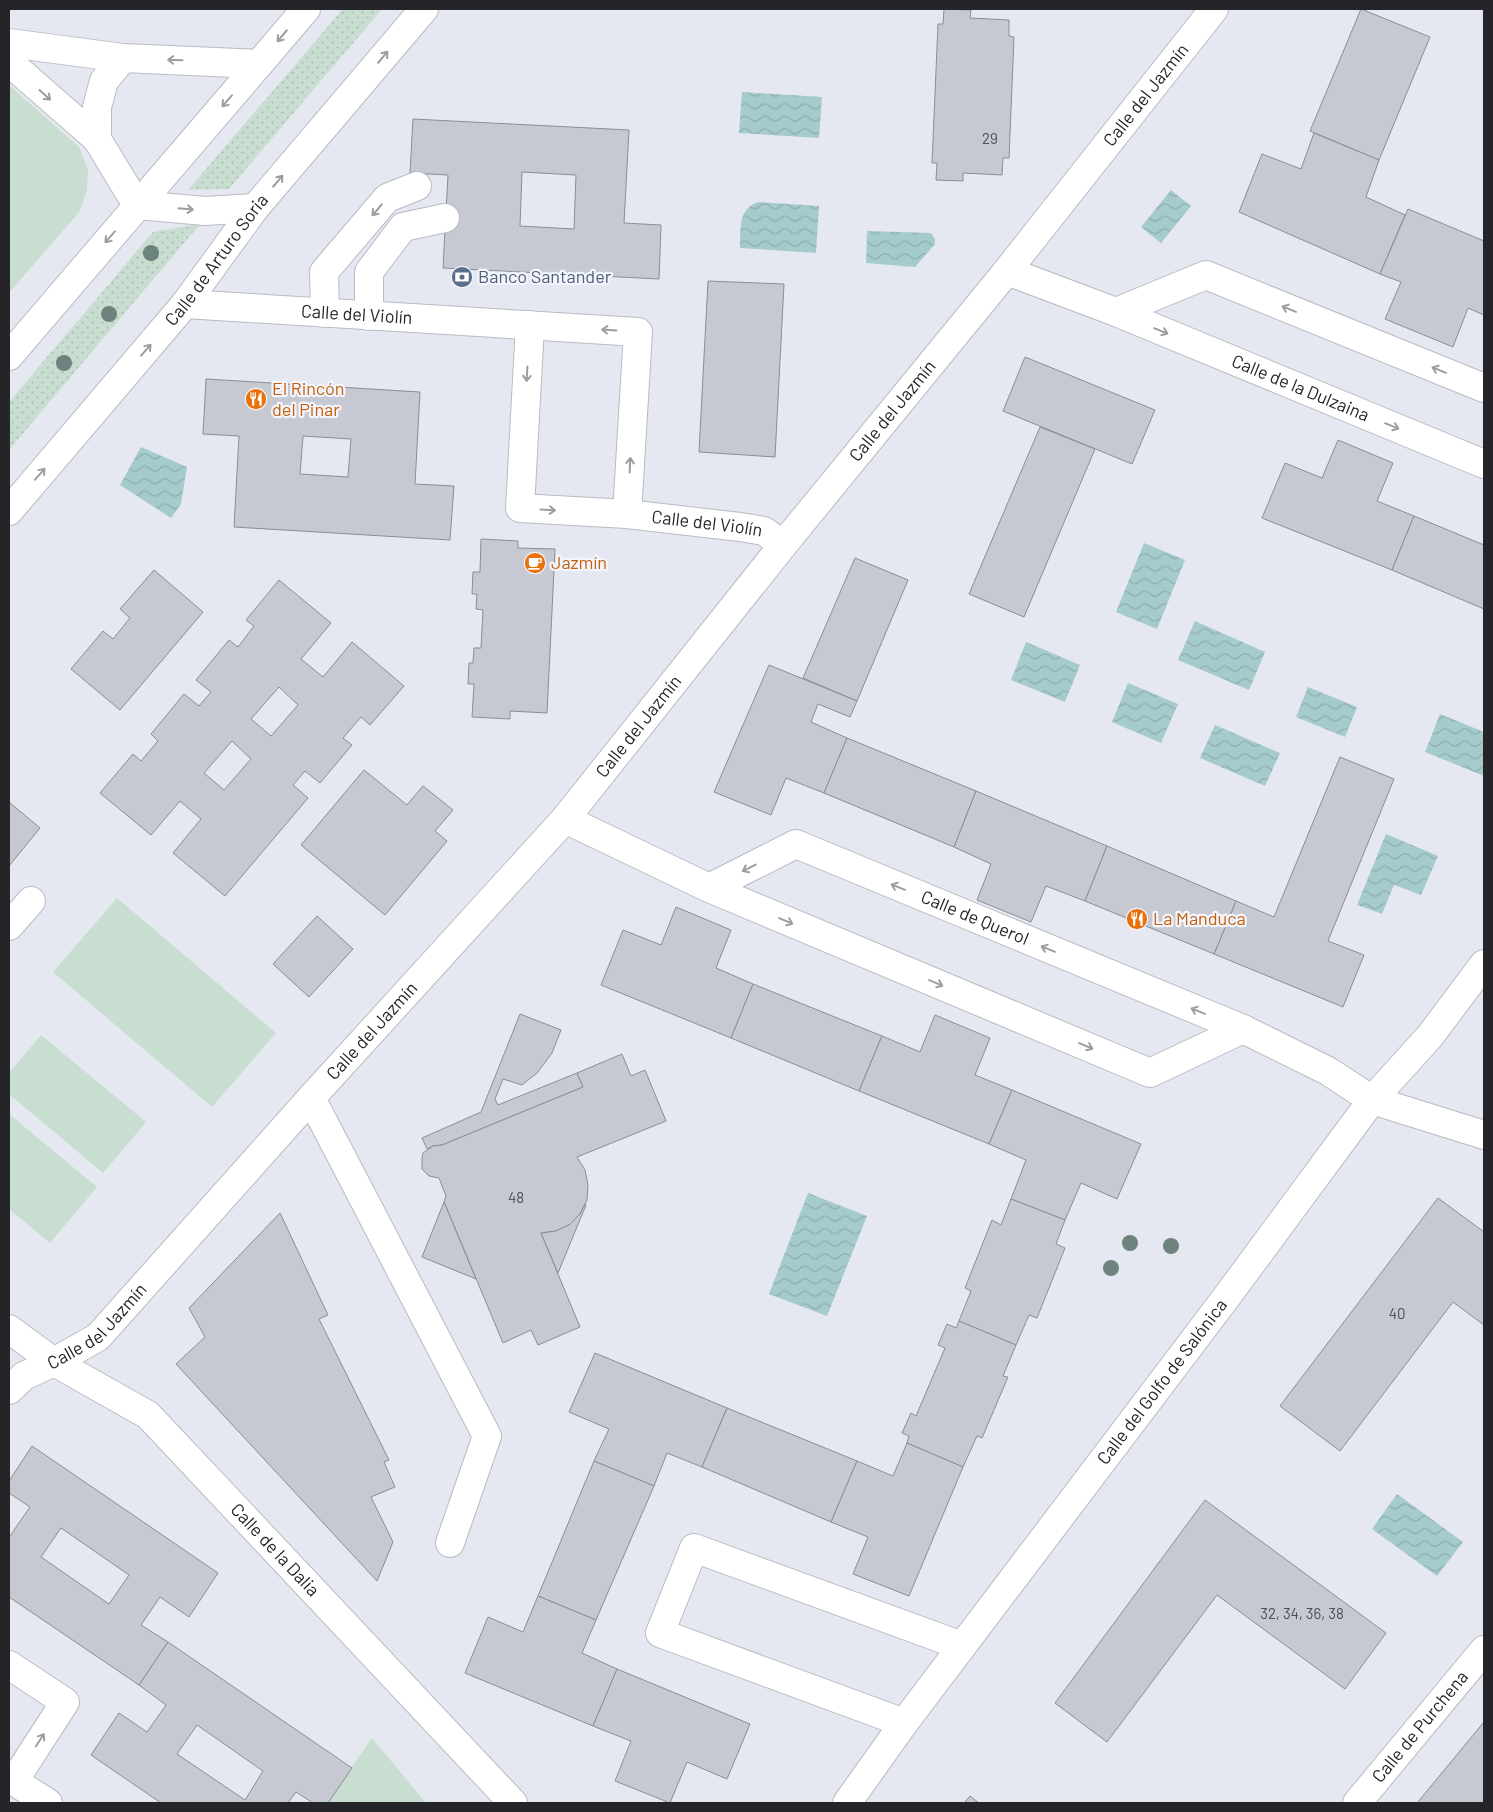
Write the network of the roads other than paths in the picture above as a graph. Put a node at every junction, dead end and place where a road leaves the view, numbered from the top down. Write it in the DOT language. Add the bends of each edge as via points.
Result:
graph roads {
  1 [pos="306,9"];
  2 [pos="424,9"];
  3 [pos="1212,9"];
  4 [pos="9,43"];
  5 [pos="123,58"];
  6 [pos="9,62"];
  7 [pos="259,64"];
  8 [pos="97,139"];
  9 [pos="418,186"];
  10 [pos="137,205"];
  11 [pos="255,208"];
  12 [pos="445,218"];
  13 [pos="1007,271"];
  14 [pos="185,304"];
  15 [pos="1116,312"];
  16 [pos="326,313"];
  17 [pos="369,316"];
  18 [pos="530,325"];
  19 [pos="9,356"];
  20 [pos="1484,388"];
  21 [pos="1484,464"];
  22 [pos="9,511"];
  23 [pos="627,514"];
  24 [pos="783,545"];
  25 [pos="565,819"];
  26 [pos="709,888"];
  27 [pos="31,901"];
  28 [pos="9,926"];
  29 [pos="1484,964"];
  30 [pos="1243,1029"];
  31 [pos="311,1098"];
  32 [pos="1372,1100"];
  33 [pos="1484,1135"];
  34 [pos="9,1328"];
  35 [pos="54,1362"];
  36 [pos="9,1390"];
  37 [pos="450,1543"];
  38 [pos="962,1646"];
  39 [pos="1484,1650"];
  40 [pos="9,1665"];
  41 [pos="904,1723"];
  42 [pos="11,1779"];
  43 [pos="48,1803"];
  44 [pos="513,1803"];
  45 [pos="847,1803"];
  46 [pos="1357,1803"];
  1 -- 7 [label="street, one-way"];
  11 -- 2 [label="street, Calle de Arturo Soria, one-way"];
  3 -- 13 [label="street, Calle del Jazmín"];
  4 -- 5 [label="street"];
  7 -- 5 [label="street, one-way"];
  5 -- 8 [label="street" via="104,81 97,107"];
  6 -- 8 [label="street, one-way"];
  7 -- 10 [label="street, one-way"];
  8 -- 10 [label="street"];
  9 -- 16 [label="street, one-way" via="387,198 324,272"];
  10 -- 11 [label="street, one-way" via="205,211"];
  10 -- 19 [label="street, one-way"];
  11 -- 14 [label="street, Calle de Arturo Soria"];
  12 -- 17 [label="street" via="403,228 369,272"];
  13 -- 15 [label="street, Calle de la Dulzaina"];
  13 -- 24 [label="street, Calle del Jazmín"];
  14 -- 16 [label="street, Calle del Violín"];
  22 -- 14 [label="street, Calle de Arturo Soria, one-way"];
  20 -- 15 [label="street, one-way" via="1206,275"];
  15 -- 21 [label="street, Calle de la Dulzaina, one-way"];
  16 -- 17 [label="street, Calle del Violín"];
  17 -- 18 [label="street, Calle del Violín"];
  18 -- 23 [label="street, Calle del Violín, one-way" via="520,508"];
  23 -- 18 [label="street, Calle del Violín, one-way" via="638,332"];
  23 -- 24 [label="street, Calle del Violín" via="740,527 764,532"];
  24 -- 25 [label="street, Calle del Jazmín"];
  25 -- 26 [label="street"];
  25 -- 31 [label="street, Calle del Jazmín"];
  26 -- 30 [label="street, one-way" via="1150,1073"];
  30 -- 26 [label="street, Calle de Querol, one-way" via="796,844"];
  27 -- 28 [label="street"];
  29 -- 32 [label="street, Calle del Golfo de Salónica" via="1430,1036"];
  30 -- 32 [label="street, Calle de Querol" via="1328,1071"];
  31 -- 35 [label="street, Calle del Jazmín" via="98,1337"];
  31 -- 37 [label="street" via="487,1436"];
  32 -- 33 [label="street, Calle de Querol"];
  32 -- 38 [label="street, Calle del Golfo de Salónica"];
  34 -- 35 [label="street, Calle de la Dalia"];
  35 -- 36 [label="street, Calle del Jazmín" via="24,1376"];
  35 -- 44 [label="street, Calle de la Dalia" via="148,1415"];
  38 -- 41 [label="street, Calle del Golfo de Salónica"];
  38 -- 41 [label="street" via="694,1548 660,1634"];
  39 -- 46 [label="street, Calle de Purchena"];
  42 -- 40 [label="street, one-way" via="65,1702"];
  41 -- 45 [label="street, Calle del Golfo de Salónica"];
  42 -- 43 [label="street"];
}
